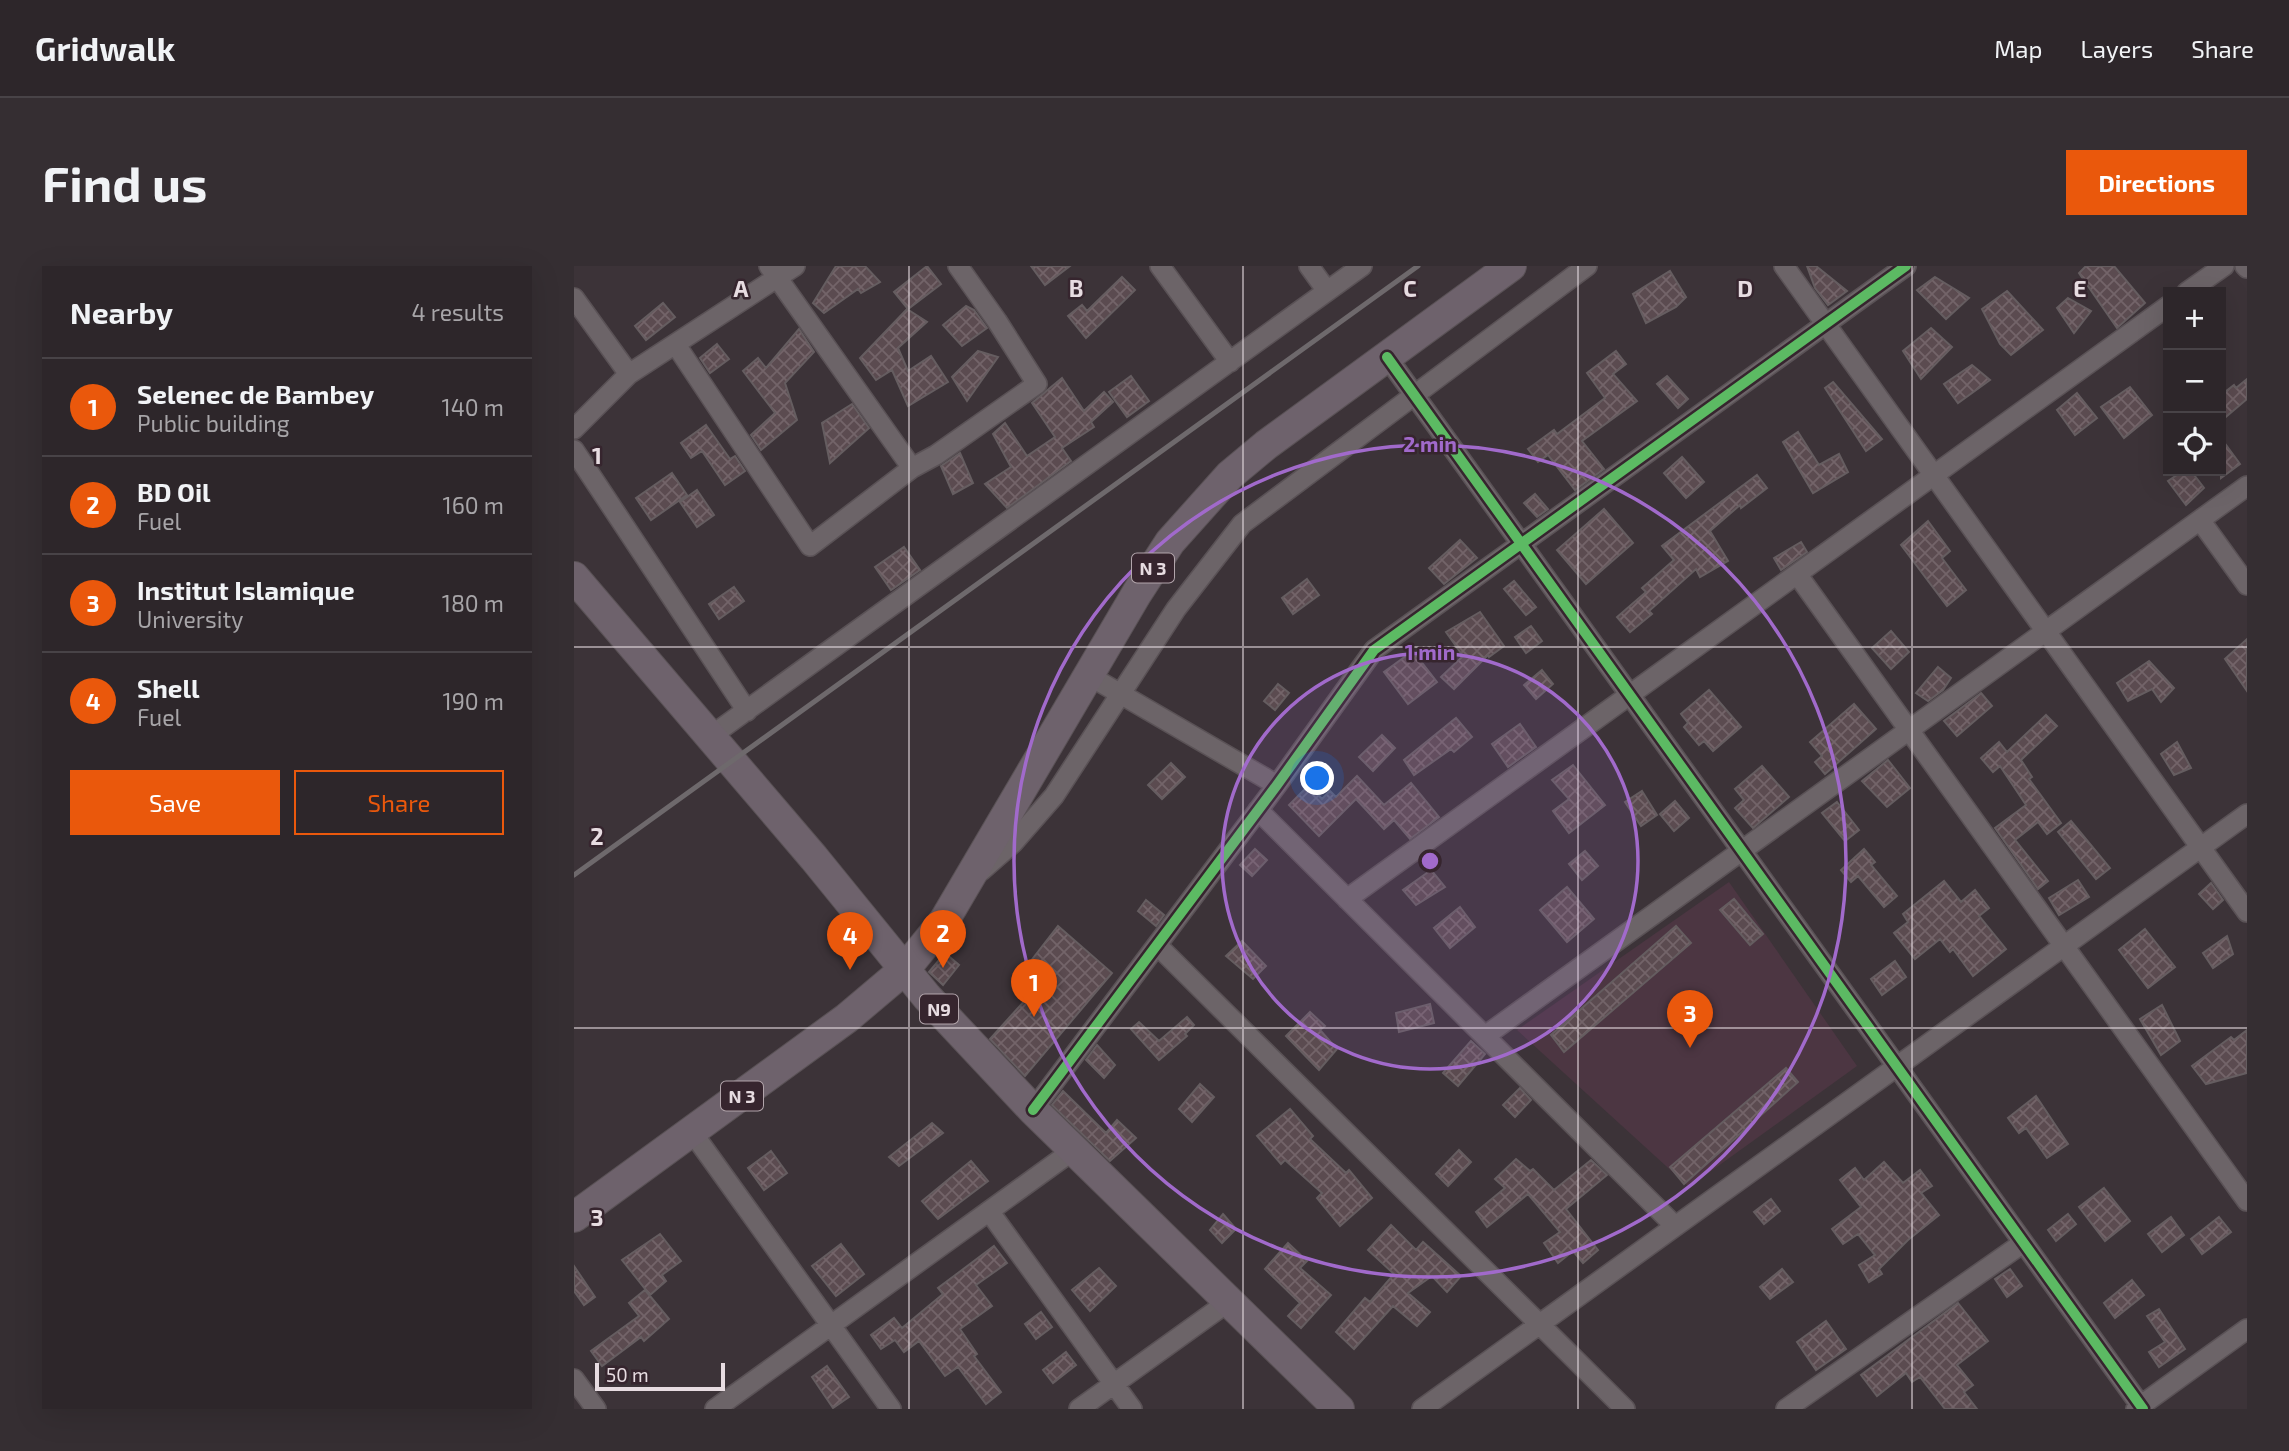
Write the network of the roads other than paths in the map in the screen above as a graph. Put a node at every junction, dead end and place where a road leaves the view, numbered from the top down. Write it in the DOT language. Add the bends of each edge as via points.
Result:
graph roads {
  1 [pos="795,266"];
  2 [pos="958,266"];
  3 [pos="1160,266"];
  4 [pos="1308,266"];
  5 [pos="1362,266"];
  6 [pos="1511,266"];
  7 [pos="1587,266"];
  8 [pos="1784,266"];
  9 [pos="1906,266"];
  10 [pos="2224,266"];
  11 [pos="774,272"];
  12 [pos="2195,287"];
  13 [pos="1327,291"];
  14 [pos="574,298"];
  15 [pos="2163,310"];
  16 [pos="1825,324"];
  17 [pos="677,345"];
  18 [pos="1387,357"];
  19 [pos="1230,362"];
  20 [pos="629,374"];
  21 [pos="1413,393"];
  22 [pos="574,429"];
  23 [pos="574,450"];
  24 [pos="912,468"];
  25 [pos="1934,475"];
  26 [pos="2247,486"];
  27 [pos="2200,520"];
  28 [pos="1521,544"];
  29 [pos="1797,574"];
  30 [pos="574,578"];
  31 [pos="2247,585"];
  32 [pos="2046,631"];
  33 [pos="1088,675"];
  34 [pos="1630,694"];
  35 [pos="1120,695"];
  36 [pos="747,711"];
  37 [pos="1909,730"];
  38 [pos="711,736"];
  39 [pos="1277,785"];
  40 [pos="1258,810"];
  41 [pos="2247,814"];
  42 [pos="2201,847"];
  43 [pos="1742,851"];
  44 [pos="970,881"];
  45 [pos="1347,899"];
  46 [pos="2247,912"];
  47 [pos="1157,945"];
  48 [pos="2064,946"];
  49 [pos="905,969"];
  50 [pos="1485,1036"];
  51 [pos="1897,1067"];
  52 [pos="1033,1110"];
  53 [pos="692,1132"];
  54 [pos="1075,1149"];
  55 [pos="2247,1201"];
  56 [pos="989,1211"];
  57 [pos="574,1217"];
  58 [pos="1675,1226"];
  59 [pos="2023,1242"];
  60 [pos="1228,1301"];
  61 [pos="1540,1324"];
  62 [pos="831,1325"];
  63 [pos="2247,1329"];
  64 [pos="574,1379"];
  65 [pos="1114,1384"];
  66 [pos="2139,1408"];
  67 [pos="596,1409"];
  68 [pos="715,1409"];
  69 [pos="891,1409"];
  70 [pos="1079,1409"];
  71 [pos="1132,1409"];
  72 [pos="1339,1409"];
  73 [pos="1422,1409"];
  74 [pos="1625,1409"];
  75 [pos="1786,1409"];
  1 -- 11 [label="street"];
  2 -- 24 [label="street" via="1037,384"];
  3 -- 19 [label="street"];
  4 -- 13 [label="street"];
  5 -- 13 [label="street"];
  6 -- 18 [label="main road, N 3"];
  7 -- 21 [label="street"];
  8 -- 16 [label="street"];
  9 -- 16 [label="street"];
  10 -- 12 [label="street"];
  11 -- 17 [label="street"];
  11 -- 24 [label="street"];
  13 -- 19 [label="street"];
  14 -- 20 [label="street"];
  15 -- 25 [label="street"];
  16 -- 25 [label="street"];
  16 -- 28 [label="street"];
  17 -- 20 [label="street"];
  17 -- 24 [label="street" via="810,546"];
  18 -- 21 [label="street"];
  18 -- 33 [label="main road, N 3" via="1266,445 1201,505 1170,542"];
  19 -- 36 [label="street"];
  20 -- 22 [label="street"];
  21 -- 28 [label="street"];
  21 -- 35 [label="street" via="1242,524 1176,609"];
  23 -- 36 [label="street"];
  25 -- 29 [label="street"];
  25 -- 32 [label="street"];
  26 -- 27 [label="street"];
  27 -- 31 [label="street"];
  27 -- 32 [label="street"];
  28 -- 34 [label="street"];
  28 -- 39 [label="street" via="1374,650"];
  29 -- 34 [label="street"];
  29 -- 37 [label="street"];
  30 -- 38 [label="main road, N9"];
  32 -- 37 [label="street"];
  32 -- 42 [label="street"];
  33 -- 35 [label="street"];
  33 -- 44 [label="main road, N 3"];
  34 -- 43 [label="street"];
  34 -- 45 [label="street"];
  35 -- 39 [label="street"];
  35 -- 44 [label="street" via="1054,796 1013,843"];
  36 -- 38 [label="street"];
  37 -- 43 [label="street"];
  37 -- 48 [label="street"];
  38 -- 49 [label="main road, N9"];
  39 -- 40 [label="street"];
  40 -- 45 [label="street"];
  40 -- 47 [label="street"];
  41 -- 42 [label="street"];
  42 -- 46 [label="street"];
  42 -- 48 [label="street"];
  43 -- 50 [label="street"];
  43 -- 51 [label="street"];
  44 -- 49 [label="main road, N 3"];
  45 -- 50 [label="street"];
  47 -- 52 [label="street"];
  47 -- 61 [label="street"];
  48 -- 51 [label="street"];
  48 -- 55 [label="street"];
  49 -- 52 [label="main road, N9"];
  49 -- 53 [label="main road, N 3" via="847,1018"];
  50 -- 58 [label="street"];
  51 -- 58 [label="street"];
  51 -- 59 [label="street"];
  52 -- 54 [label="main road, N9"];
  53 -- 57 [label="main road, N 3"];
  53 -- 62 [label="street"];
  54 -- 56 [label="street"];
  54 -- 60 [label="main road, N9"];
  56 -- 62 [label="street"];
  56 -- 65 [label="street"];
  58 -- 61 [label="street"];
  59 -- 66 [label="street"];
  59 -- 75 [label="street"];
  60 -- 65 [label="street"];
  60 -- 72 [label="main road, N9"];
  61 -- 73 [label="street"];
  61 -- 74 [label="street"];
  62 -- 68 [label="street"];
  62 -- 69 [label="street"];
  63 -- 66 [label="street"];
  64 -- 67 [label="street"];
  65 -- 70 [label="street"];
  65 -- 71 [label="street"];
}
